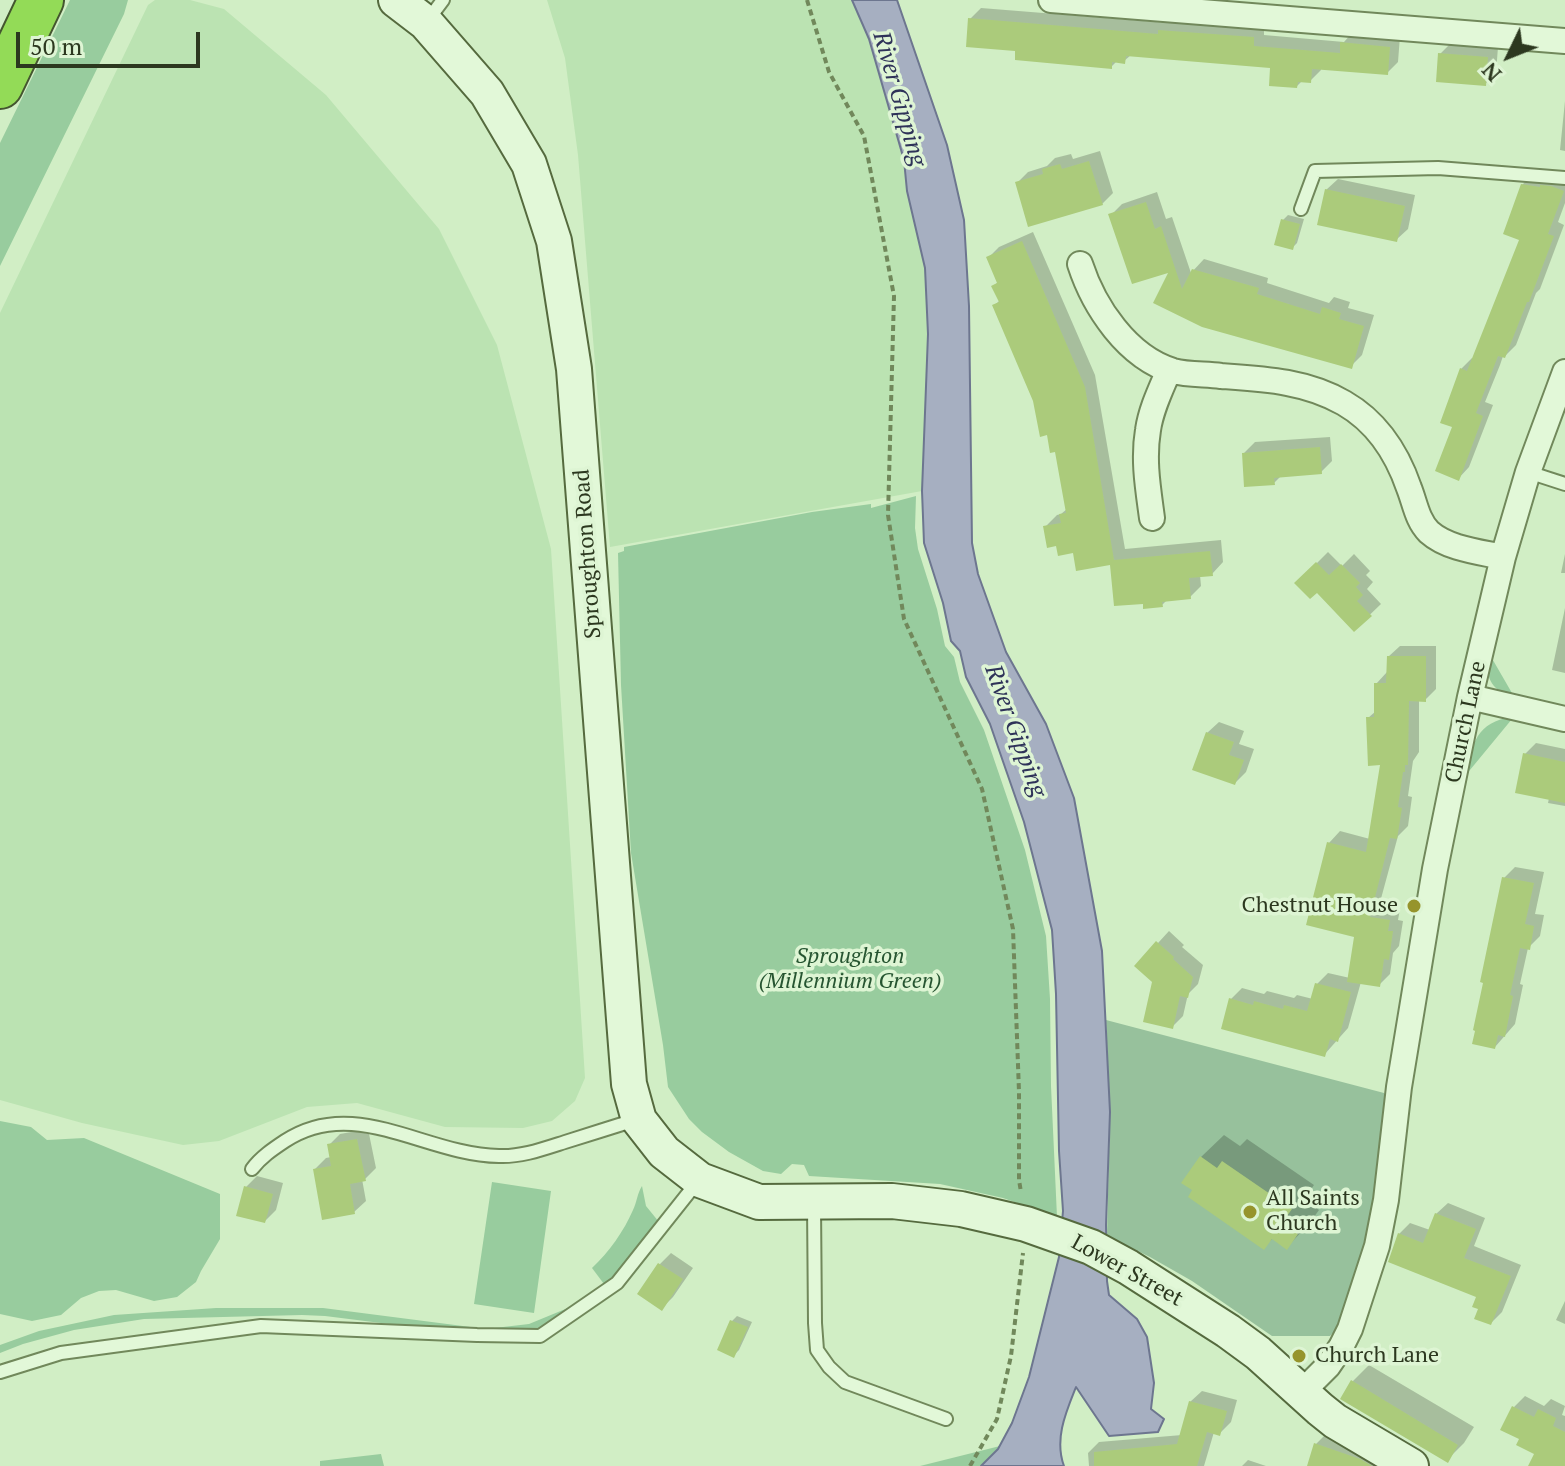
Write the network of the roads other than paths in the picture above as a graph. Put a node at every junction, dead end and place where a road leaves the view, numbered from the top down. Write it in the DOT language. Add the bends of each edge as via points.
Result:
graph roads {
  1 [pos="41,0"];
  2 [pos="396,0"];
  3 [pos="1051,0"];
  4 [pos="435,11"];
  5 [pos="1565,41"];
  6 [pos="0,86"];
  7 [pos="1565,178"];
  8 [pos="1301,209"];
  9 [pos="1080,264"];
  10 [pos="1169,370"];
  11 [pos="1565,372"];
  12 [pos="1528,472"];
  13 [pos="1565,484"];
  14 [pos="1152,518"];
  15 [pos="1503,557"];
  16 [pos="1470,697"];
  17 [pos="1565,719"];
  18 [pos="639,1120"];
  19 [pos="664,1152"];
  20 [pos="252,1169"];
  21 [pos="700,1180"];
  22 [pos="814,1202"];
  23 [pos="0,1372"];
  24 [pos="1301,1393"];
  25 [pos="946,1419"];
  26 [pos="1411,1466"];
  1 -- 6 [label="highway"];
  2 -- 4 [label="street, Sproughton Road"];
  3 -- 5 [label="street"];
  4 -- 18 [label="street, Sproughton Road" via="529,164 554,241 574,369 629,1084"];
  7 -- 8 [label="lane" via="1438,168 1315,171"];
  9 -- 10 [label="street" via="1115,330"];
  10 -- 14 [label="street" via="1148,429"];
  10 -- 15 [label="street" via="1281,380 1347,404 1391,447 1429,532 1453,545"];
  11 -- 12 [label="street, Church Lane"];
  12 -- 13 [label="lane"];
  12 -- 15 [label="street, Church Lane"];
  15 -- 16 [label="street, Church Lane"];
  16 -- 17 [label="street"];
  16 -- 24 [label="street, Church Lane" via="1435,869 1377,1246 1341,1347"];
  18 -- 19 [label="street, Sproughton Road"];
  18 -- 20 [label="lane" via="512,1156 468,1152 373,1126 328,1124 293,1136"];
  19 -- 21 [label="street, Lower Street"];
  21 -- 22 [label="street, Lower Street" via="759,1202"];
  21 -- 23 [label="lane" via="617,1283 540,1336 261,1326 61,1353"];
  22 -- 24 [label="street, Lower Street" via="892,1201 961,1209 1091,1247 1228,1331"];
  22 -- 25 [label="lane" via="817,1350 845,1382"];
  24 -- 26 [label="street, Lower Street" via="1335,1421"];
}
